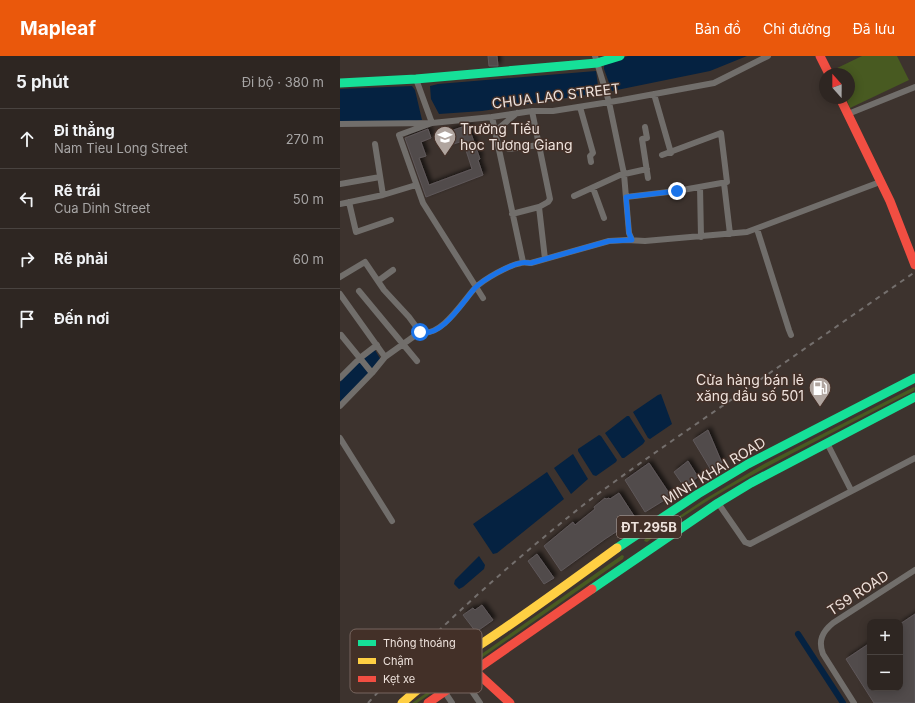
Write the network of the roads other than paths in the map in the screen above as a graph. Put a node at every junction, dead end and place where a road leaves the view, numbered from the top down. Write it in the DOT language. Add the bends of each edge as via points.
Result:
graph roads {
  1 [pos="620,56"];
  2 [pos="768,56"];
  3 [pos="820,56"];
  4 [pos="596,60"];
  5 [pos="826,68"];
  6 [pos="416,79"];
  7 [pos="340,83"];
  8 [pos="915,87"];
  9 [pos="654,94"];
  10 [pos="609,102"];
  11 [pos="843,104"];
  12 [pos="580,107"];
  13 [pos="532,111"];
  14 [pos="517,113"];
  15 [pos="848,114"];
  16 [pos="492,117"];
  17 [pos="432,123"];
  18 [pos="340,124"];
  19 [pos="645,127"];
  20 [pos="494,132"];
  21 [pos="375,144"];
  22 [pos="539,146"];
  23 [pos="509,149"];
  24 [pos="671,153"];
  25 [pos="662,156"];
  26 [pos="591,162"];
  27 [pos="647,169"];
  28 [pos="624,174"];
  29 [pos="380,177"];
  30 [pos="648,178"];
  31 [pos="724,182"];
  32 [pos="880,182"];
  33 [pos="340,184"];
  34 [pos="416,185"];
  35 [pos="700,187"];
  36 [pos="593,188"];
  37 [pos="383,195"];
  38 [pos="574,196"];
  39 [pos="626,197"];
  40 [pos="349,202"];
  41 [pos="340,204"];
  42 [pos="539,207"];
  43 [pos="512,214"];
  44 [pos="604,218"];
  45 [pos="391,220"];
  46 [pos="757,229"];
  47 [pos="730,234"];
  48 [pos="701,236"];
  49 [pos="632,240"];
  50 [pos="545,259"];
  51 [pos="522,262"];
  52 [pos="915,266"];
  53 [pos="393,270"];
  54 [pos="340,277"];
  55 [pos="378,281"];
  56 [pos="476,286"];
  57 [pos="360,291"];
  58 [pos="340,294"];
  59 [pos="482,298"];
  60 [pos="420,332"];
  61 [pos="341,335"];
  62 [pos="791,335"];
  63 [pos="403,344"];
  64 [pos="377,345"];
  65 [pos="385,357"];
  66 [pos="360,358"];
  67 [pos="417,361"];
  68 [pos="372,372"];
  69 [pos="340,378"];
  70 [pos="915,378"];
  71 [pos="915,397"];
  72 [pos="340,406"];
  73 [pos="340,438"];
  74 [pos="827,443"];
  75 [pos="915,458"];
  76 [pos="852,490"];
  77 [pos="718,503"];
  78 [pos="392,521"];
  79 [pos="632,549"];
  80 [pos="915,570"];
  81 [pos="482,644"];
  82 [pos="482,664"];
  83 [pos="482,677"];
  84 [pos="414,693"];
  85 [pos="441,693"];
  86 [pos="445,693"];
  87 [pos="473,693"];
  88 [pos="402,703"];
  89 [pos="428,703"];
  90 [pos="452,703"];
  91 [pos="480,703"];
  92 [pos="510,703"];
  93 [pos="854,703"];
  1 -- 4 [label="main road"];
  2 -- 9 [label="street, CHUA LAO STREET" via="714,83"];
  3 -- 5 [label="main road"];
  4 -- 6 [label="main road"];
  4 -- 10 [label="street"];
  6 -- 7 [label="main road"];
  6 -- 17 [label="street"];
  8 -- 15 [label="street"];
  9 -- 10 [label="street, CHUA LAO STREET"];
  9 -- 24 [label="street"];
  10 -- 12 [label="street, CHUA LAO STREET"];
  10 -- 28 [label="street"];
  11 -- 15 [label="main road"];
  12 -- 13 [label="street, CHUA LAO STREET"];
  12 -- 26 [label="street" via="593,153 590,156"];
  13 -- 14 [label="street, CHUA LAO STREET"];
  13 -- 22 [label="street"];
  14 -- 16 [label="street, CHUA LAO STREET"];
  14 -- 20 [label="street"];
  15 -- 32 [label="main road"];
  16 -- 17 [label="street, CHUA LAO STREET"];
  16 -- 20 [label="street"];
  17 -- 18 [label="street, CHUA LAO STREET"];
  17 -- 34 [label="street" via="399,135"];
  19 -- 27 [label="street" via="646,138 642,139"];
  20 -- 43 [label="street"];
  21 -- 29 [label="street"];
  22 -- 23 [label="street"];
  22 -- 42 [label="street" via="550,199"];
  24 -- 25 [label="street"];
  24 -- 31 [label="street" via="722,133 727,173 727,182"];
  27 -- 28 [label="street"];
  27 -- 30 [label="street"];
  28 -- 36 [label="street"];
  28 -- 39 [label="street"];
  29 -- 33 [label="street"];
  29 -- 37 [label="street"];
  31 -- 35 [label="street"];
  31 -- 47 [label="street"];
  32 -- 46 [label="street"];
  32 -- 52 [label="main road" via="903,230"];
  34 -- 37 [label="street"];
  34 -- 56 [label="street" via="423,203"];
  35 -- 39 [label="street"];
  35 -- 48 [label="street"];
  36 -- 38 [label="street"];
  36 -- 44 [label="street"];
  37 -- 40 [label="street"];
  39 -- 49 [label="street" via="629,233"];
  40 -- 41 [label="street"];
  40 -- 45 [label="street" via="356,232"];
  42 -- 43 [label="street"];
  42 -- 50 [label="street"];
  43 -- 51 [label="street"];
  46 -- 47 [label="street"];
  46 -- 62 [label="street"];
  47 -- 48 [label="street"];
  48 -- 49 [label="street" via="645,242"];
  49 -- 50 [label="street" via="609,241"];
  50 -- 51 [label="street" via="531,263"];
  51 -- 56 [label="street"];
  53 -- 55 [label="street"];
  54 -- 55 [label="street" via="365,262"];
  55 -- 60 [label="street"];
  56 -- 59 [label="street"];
  56 -- 60 [label="street" via="454,315 436,329"];
  57 -- 63 [label="street"];
  58 -- 64 [label="street"];
  60 -- 63 [label="street"];
  61 -- 66 [label="street"];
  63 -- 65 [label="street"];
  63 -- 67 [label="street"];
  64 -- 65 [label="street"];
  64 -- 66 [label="street"];
  65 -- 68 [label="street"];
  66 -- 68 [label="street"];
  66 -- 69 [label="street"];
  68 -- 72 [label="street"];
  70 -- 79 [label="main road, MINH KHAI ROAD / ĐT.295B" via="742,468 695,496"];
  71 -- 74 [label="main road, MINH KHAI ROAD / ĐT.295B"];
  73 -- 78 [label="street"];
  74 -- 76 [label="street"];
  74 -- 77 [label="main road, MINH KHAI ROAD / ĐT.295B"];
  75 -- 76 [label="street"];
  76 -- 77 [label="street" via="750,544 745,542"];
  77 -- 79 [label="main road, MINH KHAI ROAD / ĐT.295B"];
  79 -- 81 [label="main road, MINH KHAI ROAD / ĐT.295B"];
  79 -- 82 [label="main road, MINH KHAI ROAD / ĐT.295B"];
  80 -- 93 [label="street, TS9 ROAD" via="833,623 822,634 820,647 823,654"];
  83 -- 92 [label="main road"];
  84 -- 88 [label="main road, MINH KHAI ROAD / ĐT.295B"];
  85 -- 89 [label="main road, MINH KHAI ROAD / ĐT.295B"];
  86 -- 90 [label="street"];
  87 -- 91 [label="street"];
}
